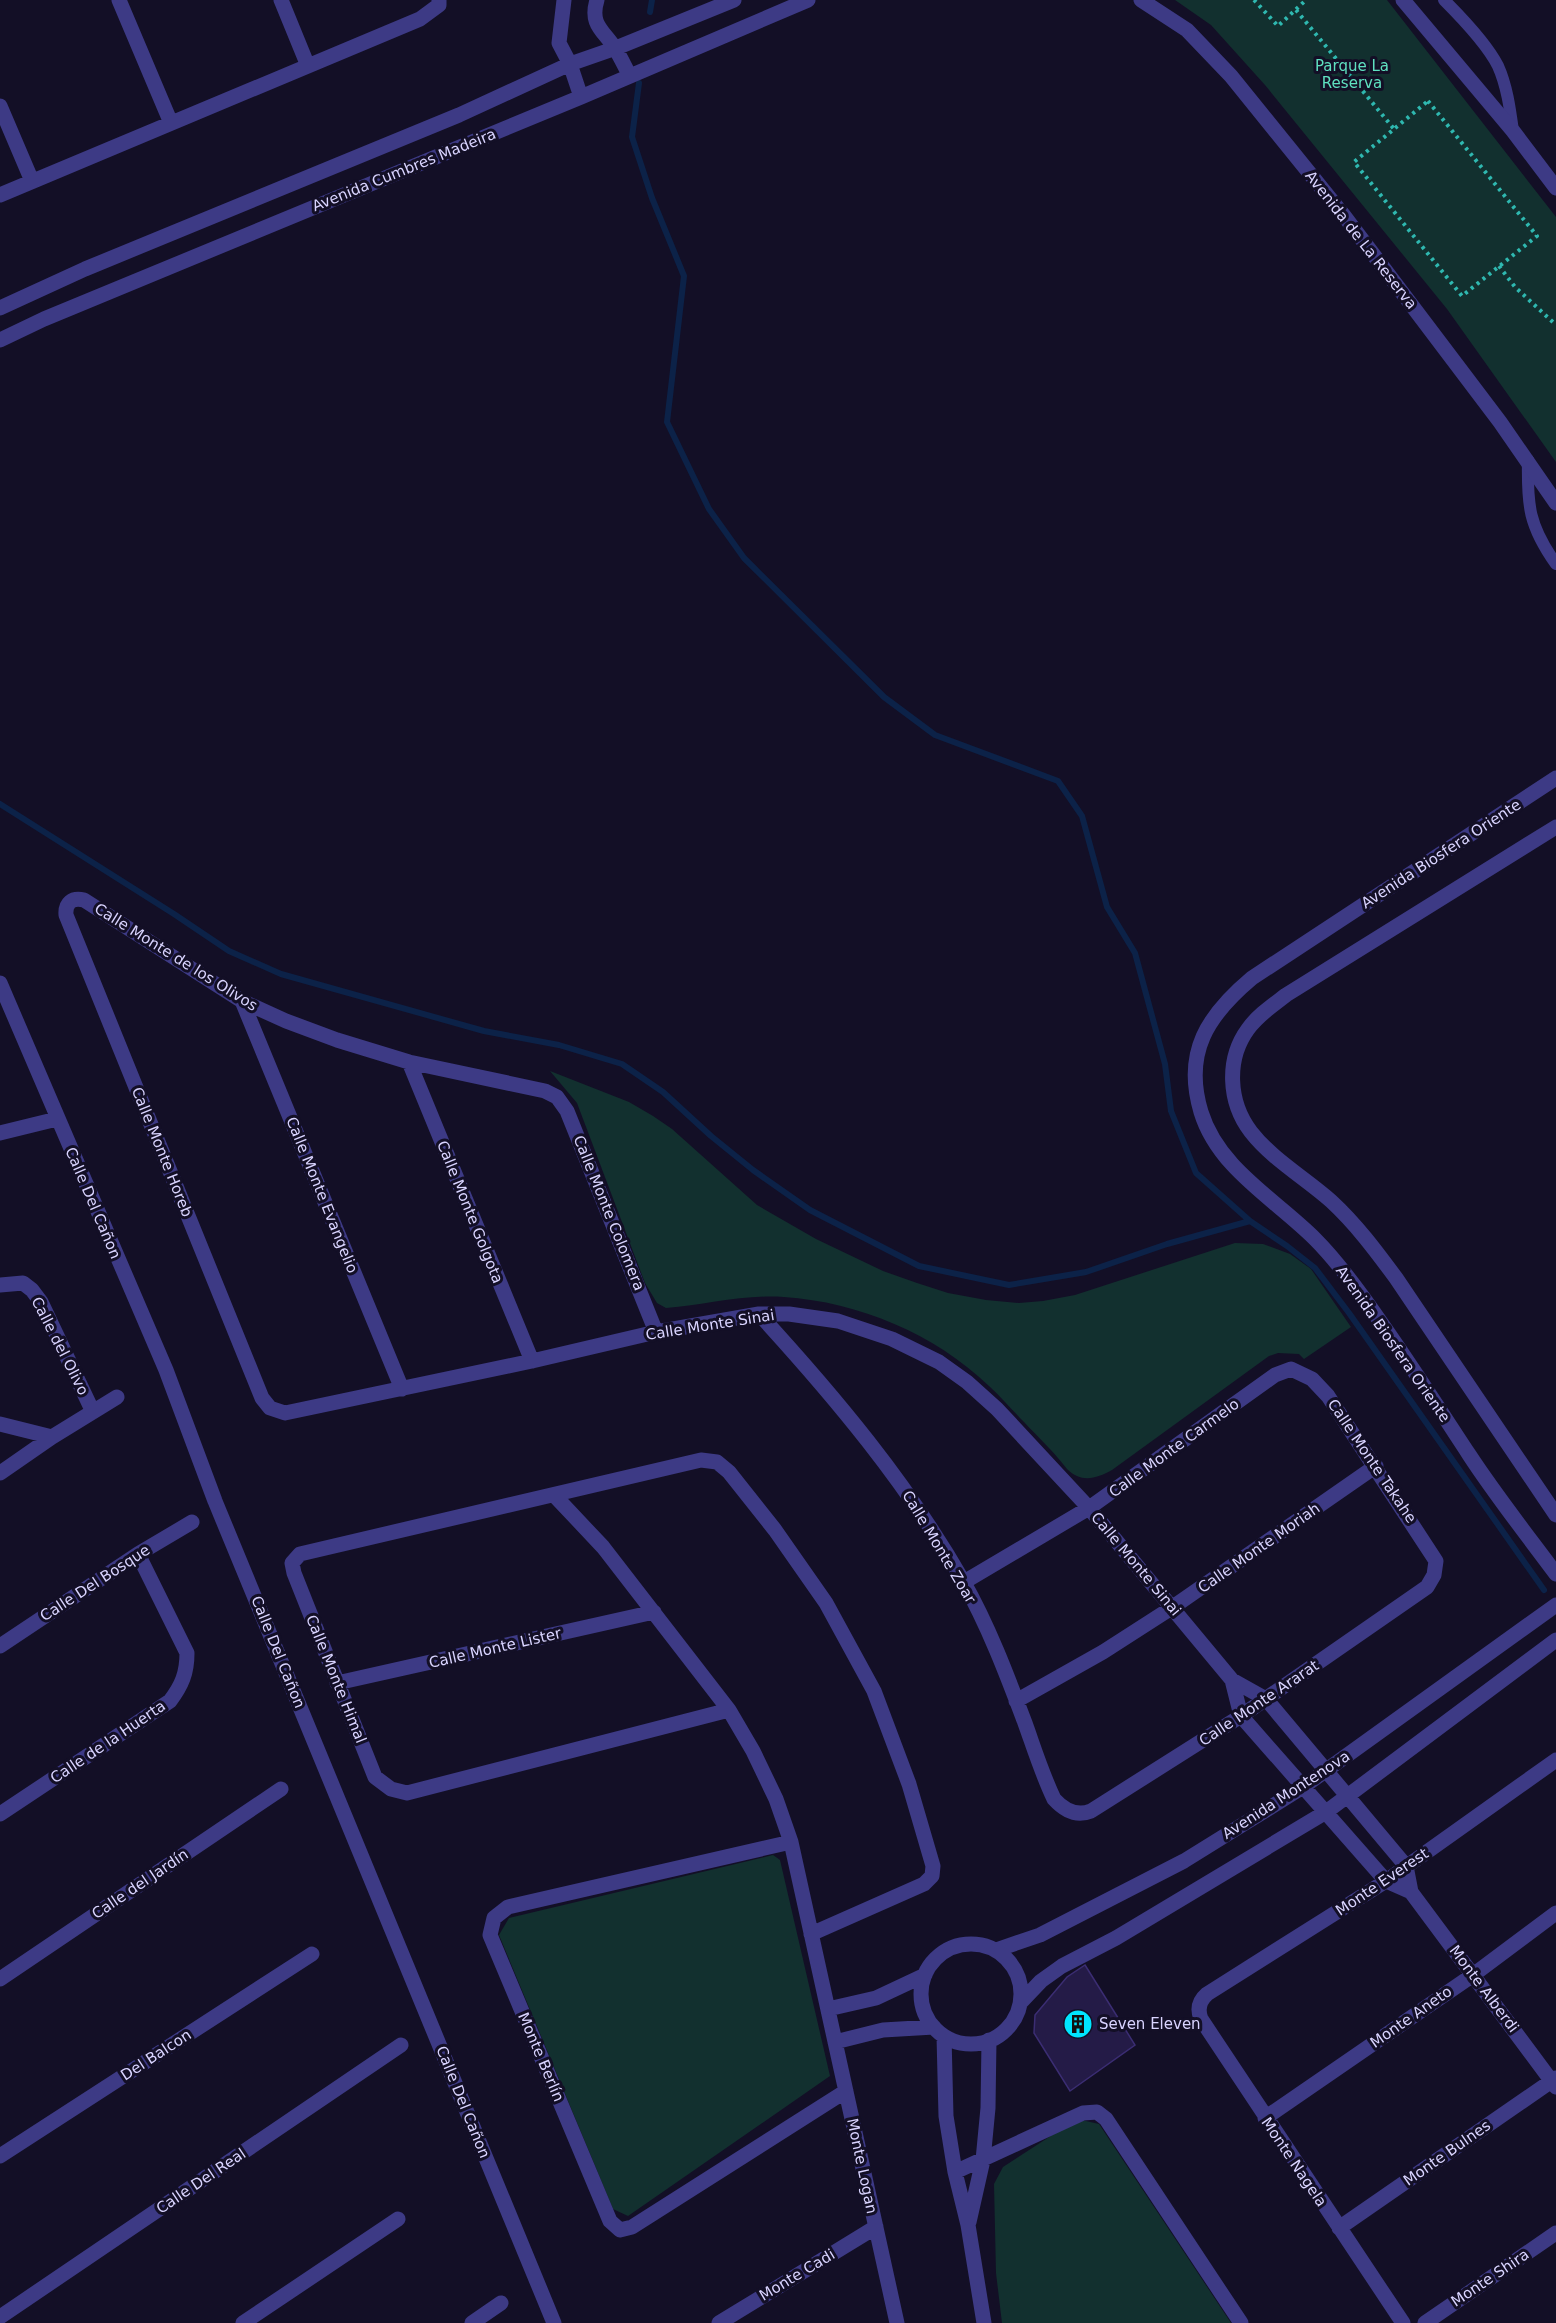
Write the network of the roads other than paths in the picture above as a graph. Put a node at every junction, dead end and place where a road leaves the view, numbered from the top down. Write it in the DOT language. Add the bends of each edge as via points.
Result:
graph roads {
  1 [pos="119,0"];
  2 [pos="281,0"];
  3 [pos="440,0"];
  4 [pos="564,0"];
  5 [pos="597,0"];
  6 [pos="734,0"];
  7 [pos="808,0"];
  8 [pos="1141,0"];
  9 [pos="1403,0"];
  10 [pos="1444,0"];
  11 [pos="615,48"];
  12 [pos="570,64"];
  13 [pos="308,66"];
  14 [pos="630,76"];
  15 [pos="581,97"];
  16 [pos="0,106"];
  17 [pos="171,123"];
  18 [pos="1513,130"];
  19 [pos="32,181"];
  20 [pos="1556,188"];
  21 [pos="0,195"];
  22 [pos="0,308"];
  23 [pos="0,340"];
  24 [pos="1528,460"];
  25 [pos="1556,503"];
  26 [pos="1556,564"];
  27 [pos="1556,778"];
  28 [pos="1556,828"];
  29 [pos="72,900"];
  30 [pos="0,983"];
  31 [pos="242,1000"];
  32 [pos="409,1062"];
  33 [pos="556,1097"];
  34 [pos="57,1119"];
  35 [pos="0,1132"];
  36 [pos="0,1285"];
  37 [pos="759,1314"];
  38 [pos="656,1332"];
  39 [pos="532,1361"];
  40 [pos="1291,1369"];
  41 [pos="402,1389"];
  42 [pos="117,1397"];
  43 [pos="265,1404"];
  44 [pos="93,1412"];
  45 [pos="0,1424"];
  46 [pos="52,1437"];
  47 [pos="1376,1466"];
  48 [pos="0,1473"];
  49 [pos="554,1495"];
  50 [pos="1089,1508"];
  51 [pos="1556,1515"];
  52 [pos="192,1522"];
  53 [pos="138,1554"];
  54 [pos="1436,1568"];
  55 [pos="1556,1574"];
  56 [pos="963,1582"];
  57 [pos="1556,1605"];
  58 [pos="1173,1607"];
  59 [pos="654,1612"];
  60 [pos="1556,1640"];
  61 [pos="0,1646"];
  62 [pos="1232,1680"];
  63 [pos="337,1683"];
  64 [pos="1266,1699"];
  65 [pos="1017,1701"];
  66 [pos="729,1710"];
  67 [pos="1241,1716"];
  68 [pos="1556,1760"];
  69 [pos="1326,1770"];
  70 [pos="1303,1786"];
  71 [pos="280,1789"];
  72 [pos="1348,1796"];
  73 [pos="1066,1810"];
  74 [pos="1326,1812"];
  75 [pos="0,1814"];
  76 [pos="790,1842"];
  77 [pos="1406,1866"];
  78 [pos="1386,1881"];
  79 [pos="1411,1892"];
  80 [pos="1556,1913"];
  81 [pos="811,1934"];
  82 [pos="996,1950"];
  83 [pos="312,1954"];
  84 [pos="925,1975"];
  85 [pos="1473,1975"];
  86 [pos="0,1979"];
  87 [pos="1203,1997"];
  88 [pos="1021,2002"];
  89 [pos="828,2009"];
  90 [pos="939,2032"];
  91 [pos="989,2040"];
  92 [pos="835,2042"];
  93 [pos="401,2045"];
  94 [pos="1554,2082"];
  95 [pos="846,2091"];
  96 [pos="1265,2118"];
  97 [pos="0,2157"];
  98 [pos="983,2160"];
  99 [pos="955,2172"];
  100 [pos="398,2219"];
  101 [pos="968,2224"];
  102 [pos="876,2227"];
  103 [pos="1339,2228"];
  104 [pos="1556,2233"];
  105 [pos="501,2303"];
  106 [pos="0,2317"];
  107 [pos="243,2323"];
  108 [pos="472,2323"];
  109 [pos="554,2323"];
  110 [pos="718,2323"];
  111 [pos="897,2323"];
  112 [pos="984,2323"];
  113 [pos="1241,2323"];
  114 [pos="1403,2323"];
  115 [pos="1425,2323"];
  1 -- 17 [label="street"];
  2 -- 13 [label="street"];
  3 -- 13 [label="street" via="432,12 420,19"];
  4 -- 12 [label="street" via="559,43"];
  5 -- 11 [label="street" via="594,18"];
  6 -- 11 [label="street, Avenida Cumbres Madeira"];
  7 -- 14 [label="street, Avenida Cumbres Madeira"];
  8 -- 24 [label="street, Avenida de La Reserva" via="1187,30 1231,76 1345,217"];
  9 -- 18 [label="street"];
  10 -- 18 [label="lane" via="1498,66"];
  11 -- 12 [label="street, Avenida Cumbres Madeira"];
  11 -- 14 [label="street"];
  12 -- 15 [label="street"];
  12 -- 22 [label="street, Avenida Cumbres Madeira" via="459,115 85,269"];
  13 -- 17 [label="street"];
  14 -- 15 [label="street, Avenida Cumbres Madeira"];
  15 -- 23 [label="street, Avenida Cumbres Madeira"];
  16 -- 19 [label="street"];
  17 -- 19 [label="street"];
  18 -- 20 [label="street"];
  19 -- 21 [label="street"];
  24 -- 25 [label="street, Avenida de La Reserva"];
  24 -- 26 [label="lane" via="1531,517"];
  27 -- 55 [label="street, Avenida Biosfera Oriente" via="1244,985 1214,1015 1204,1034 1196,1061 1195,1084 1210,1135 1228,1160 1315,1239 1350,1281"];
  28 -- 51 [label="street" via="1263,1012 1236,1050 1233,1072 1234,1100 1251,1132 1369,1241"];
  29 -- 31 [label="street, Calle Monte de los Olivos" via="84,900"];
  29 -- 43 [label="street, Calle Monte Horeb" via="66,915"];
  30 -- 34 [label="street, Calle Del Cañon"];
  31 -- 32 [label="street, Calle Monte de los Olivos" via="337,1040"];
  31 -- 41 [label="street, Calle Monte Evangelio"];
  32 -- 33 [label="street, Calle Monte de los Olivos" via="545,1091"];
  32 -- 39 [label="street, Calle Monte Golgota"];
  33 -- 38 [label="street, Calle Monte Colomera" via="567,1110"];
  34 -- 35 [label="street"];
  34 -- 109 [label="street, Calle Del Cañon" via="166,1370 215,1501"];
  36 -- 44 [label="street, Calle del Olivo" via="23,1283 41,1302"];
  37 -- 38 [label="street, Calle Monte Sinai"];
  37 -- 50 [label="street, Calle Monte Sinai" via="838,1321 892,1339 939,1362 998,1409"];
  37 -- 56 [label="street, Calle Monte Zoar" via="877,1452 920,1511"];
  38 -- 39 [label="street, Calle Monte Sinai"];
  39 -- 41 [label="street, Calle Monte Sinai"];
  40 -- 47 [label="street, Calle Monte Takahe" via="1320,1386"];
  40 -- 50 [label="street, Calle Monte Carmelo" via="1275,1375"];
  41 -- 43 [label="street, Calle Monte Sinai" via="285,1413"];
  42 -- 44 [label="street"];
  44 -- 46 [label="street"];
  45 -- 46 [label="street"];
  46 -- 48 [label="street"];
  47 -- 54 [label="street, Calle Monte Takahe" via="1434,1555"];
  47 -- 58 [label="street, Calle Monte Moriah"];
  49 -- 59 [label="street, Monte Logan" via="603,1547"];
  49 -- 63 [label="street, Calle Monte Himal" via="300,1554 292,1563 294,1574"];
  49 -- 81 [label="street" via="701,1460 717,1462 776,1530 826,1603 874,1691 909,1784 933,1866 932,1876 924,1884"];
  50 -- 56 [label="street, Calle Monte Carmelo"];
  50 -- 58 [label="street, Calle Monte Sinai"];
  52 -- 53 [label="street, Calle Del Bosque"];
  53 -- 61 [label="street, Calle Del Bosque"];
  53 -- 75 [label="street, Calle de la Huerta" via="188,1653 182,1687 170,1701"];
  54 -- 64 [label="street, Calle Monte Ararat" via="1427,1587"];
  56 -- 65 [label="street, Calle Monte Zoar"];
  57 -- 69 [label="street, Avenida Montenova"];
  58 -- 62 [label="street, Calle Monte Sinai"];
  58 -- 65 [label="street, Calle Monte Moriah"];
  59 -- 63 [label="street, Calle Monte Lister"];
  59 -- 66 [label="street, Monte Logan"];
  60 -- 72 [label="street"];
  62 -- 64 [label="street"];
  62 -- 67 [label="street"];
  63 -- 66 [label="street, Calle Monte Himal" via="375,1777 391,1789 407,1794"];
  64 -- 67 [label="street, Calle Monte Ararat"];
  64 -- 69 [label="street"];
  65 -- 73 [label="street, Calle Monte Zoar" via="1049,1788"];
  66 -- 76 [label="street, Monte Logan" via="776,1799"];
  67 -- 70 [label="street"];
  67 -- 73 [label="street, Calle Monte Ararat" via="1091,1811 1079,1814"];
  68 -- 77 [label="street, Monte Everest"];
  69 -- 70 [label="street, Avenida Montenova"];
  69 -- 72 [label="street"];
  70 -- 74 [label="street"];
  70 -- 82 [label="street, Avenida Montenova" via="1184,1861 1040,1935"];
  71 -- 86 [label="street, Calle del Jardín"];
  72 -- 74 [label="street"];
  72 -- 77 [label="street"];
  74 -- 78 [label="street"];
  74 -- 88 [label="street" via="1062,1966"];
  76 -- 81 [label="street, Monte Logan"];
  76 -- 95 [label="street, Monte Berlín" via="508,1907 494,1918 490,1935 610,2221 620,2230 632,2227"];
  77 -- 78 [label="street, Monte Everest"];
  77 -- 79 [label="street"];
  78 -- 79 [label="street"];
  78 -- 87 [label="street, Monte Everest"];
  79 -- 85 [label="street, Monte Alberdi"];
  80 -- 85 [label="street, Monte Aneto"];
  81 -- 89 [label="street, Monte Logan"];
  82 -- 84 [label="street" via="983,1945 955,1947 932,1962"];
  82 -- 88 [label="street" via="1016,1972"];
  83 -- 97 [label="street, Del Balcon"];
  84 -- 89 [label="street" via="876,1998"];
  84 -- 90 [label="street" via="922,2002 926,2016"];
  85 -- 94 [label="street, Monte Alberdi"];
  85 -- 96 [label="street, Monte Aneto"];
  87 -- 96 [label="street, Monte Nagela" via="1198,2008 1201,2019"];
  88 -- 91 [label="street" via="1010,2025"];
  89 -- 92 [label="street, Monte Logan"];
  90 -- 91 [label="street" via="959,2042"];
  90 -- 92 [label="street" via="883,2030"];
  90 -- 99 [label="street"];
  91 -- 98 [label="street"];
  92 -- 95 [label="street, Monte Logan"];
  93 -- 106 [label="street, Calle Del Real"];
  94 -- 103 [label="street, Monte Bulnes"];
  95 -- 102 [label="street, Monte Logan"];
  96 -- 103 [label="street, Monte Nagela"];
  98 -- 99 [label="street"];
  98 -- 101 [label="street"];
  98 -- 113 [label="street" via="1083,2113 1101,2114"];
  99 -- 101 [label="street"];
  100 -- 107 [label="street"];
  101 -- 112 [label="street"];
  102 -- 110 [label="street, Monte Cadi"];
  102 -- 111 [label="street, Monte Logan"];
  103 -- 114 [label="street, Monte Nagela"];
  104 -- 115 [label="street, Monte Shira"];
  105 -- 108 [label="street"];
}
